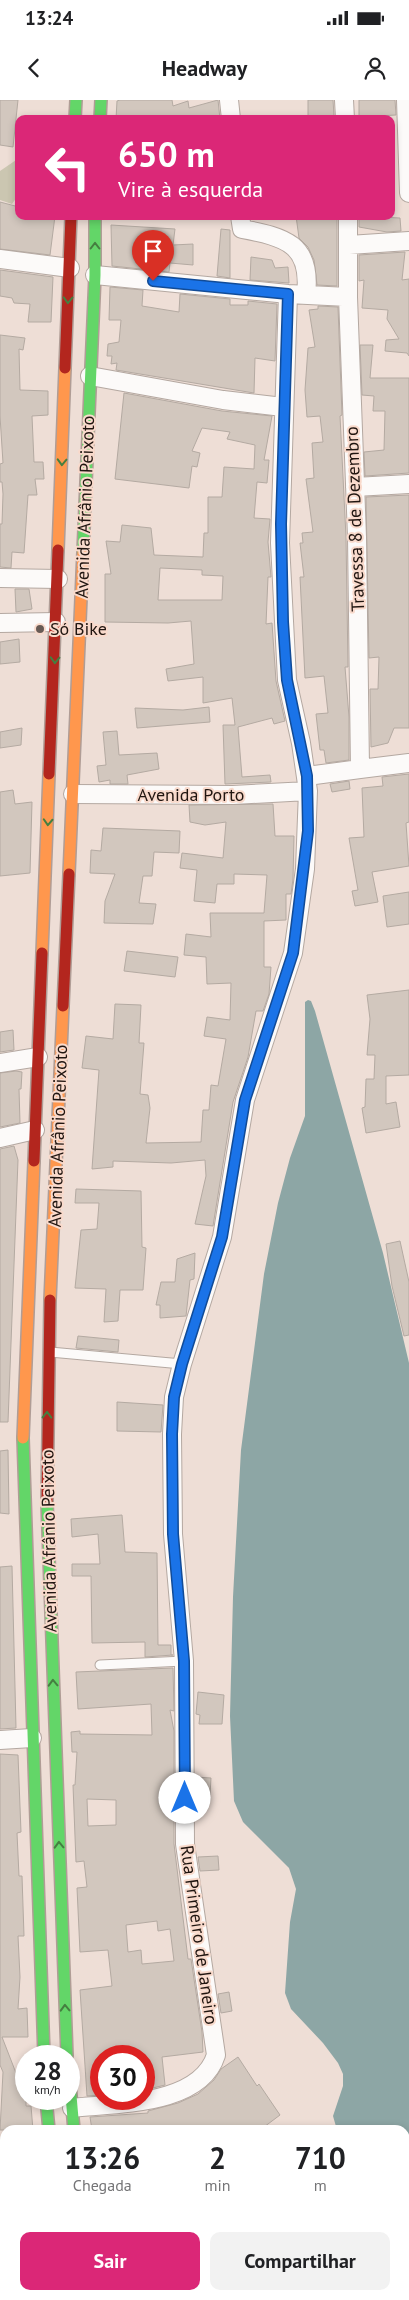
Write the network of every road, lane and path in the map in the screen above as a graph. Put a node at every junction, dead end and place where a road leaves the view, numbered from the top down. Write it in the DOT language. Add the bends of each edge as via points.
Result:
graph roads {
  1 [pos="76,100"];
  2 [pos="101,100"];
  3 [pos="229,100"];
  4 [pos="344,100"];
  5 [pos="406,100"];
  6 [pos="75,115"];
  7 [pos="100,115"];
  8 [pos="231,115"];
  9 [pos="344,115"];
  10 [pos="409,193"];
  11 [pos="72,220"];
  12 [pos="95,220"];
  13 [pos="241,220"];
  14 [pos="348,220"];
  15 [pos="409,241"];
  16 [pos="349,245"];
  17 [pos="0,259"];
  18 [pos="70,268"];
  19 [pos="95,275"];
  20 [pos="288,294"];
  21 [pos="306,295"];
  22 [pos="348,297"];
  23 [pos="90,376"];
  24 [pos="283,407"];
  25 [pos="409,484"];
  26 [pos="355,486"];
  27 [pos="0,578"];
  28 [pos="58,579"];
  29 [pos="56,622"];
  30 [pos="0,623"];
  31 [pos="409,764"];
  32 [pos="360,769"];
  33 [pos="308,784"];
  34 [pos="73,794"];
  35 [pos="38,1057"];
  36 [pos="0,1063"];
  37 [pos="35,1130"];
  38 [pos="0,1138"];
  39 [pos="48,1352"];
  40 [pos="182,1364"];
  41 [pos="184,1661"];
  42 [pos="100,1665"];
  43 [pos="32,1738"];
  44 [pos="0,1740"];
  45 [pos="44,2045"];
  46 [pos="68,2045"];
  47 [pos="80,2107"];
  48 [pos="47,2110"];
  49 [pos="72,2110"];
  50 [pos="49,2125"];
  51 [pos="74,2125"];
  1 -- 6 [label="main road"];
  2 -- 7 [label="main road"];
  3 -- 8 [label="street"];
  4 -- 9 [label="street"];
  5 -- 10 [label="street"];
  11 -- 18 [label="main road, Avenida Afrânio Peixoto"];
  19 -- 12 [label="main road, Avenida Afrânio Peixoto, one-way"];
  13 -- 21 [label="street" via="242,229 277,236 290,242 298,251 308,280"];
  14 -- 16 [label="street, Travessa 8 de Dezembro"];
  15 -- 16 [label="street"];
  16 -- 22 [label="street, Travessa 8 de Dezembro"];
  17 -- 18 [label="street"];
  18 -- 28 [label="main road, Avenida Afrânio Peixoto, one-way"];
  19 -- 20 [label="street"];
  19 -- 23 [label="main road, Avenida Afrânio Peixoto"];
  20 -- 21 [label="street"];
  20 -- 24 [label="street, Rua Primeiro de Janeiro"];
  21 -- 22 [label="street"];
  22 -- 26 [label="street, Travessa 8 de Dezembro"];
  23 -- 24 [label="street"];
  23 -- 34 [label="main road, Avenida Afrânio Peixoto"];
  24 -- 33 [label="street, Rua Primeiro de Janeiro" via="280,544 284,650"];
  25 -- 26 [label="street"];
  26 -- 32 [label="street, Travessa 8 de Dezembro"];
  27 -- 28 [label="street"];
  28 -- 29 [label="main road, Avenida Afrânio Peixoto"];
  29 -- 30 [label="street"];
  29 -- 35 [label="main road, Avenida Afrânio Peixoto, one-way"];
  31 -- 32 [label="street"];
  32 -- 33 [label="street"];
  33 -- 34 [label="street, Avenida Porto" via="233,795"];
  33 -- 40 [label="street, Rua Primeiro de Janeiro" via="305,869 293,953 245,1100 222,1237"];
  34 -- 39 [label="main road, Avenida Afrânio Peixoto"];
  35 -- 36 [label="street"];
  35 -- 37 [label="main road, Avenida Afrânio Peixoto"];
  37 -- 38 [label="street"];
  37 -- 43 [label="main road, Avenida Afrânio Peixoto" via="23,1435"];
  39 -- 40 [label="lane"];
  46 -- 39 [label="main road, Avenida Afrânio Peixoto, one-way" via="47,1503"];
  40 -- 41 [label="street, Rua Primeiro de Janeiro" via="174,1397 172,1434 173,1534"];
  41 -- 42 [label="lane"];
  41 -- 47 [label="street, Rua Primeiro de Janeiro" via="186,1844 216,2054 213,2064 183,2090 165,2097"];
  43 -- 44 [label="street"];
  43 -- 45 [label="main road, Avenida Afrânio Peixoto"];
  48 -- 50 [label="main road"];
  49 -- 51 [label="main road"];
}
